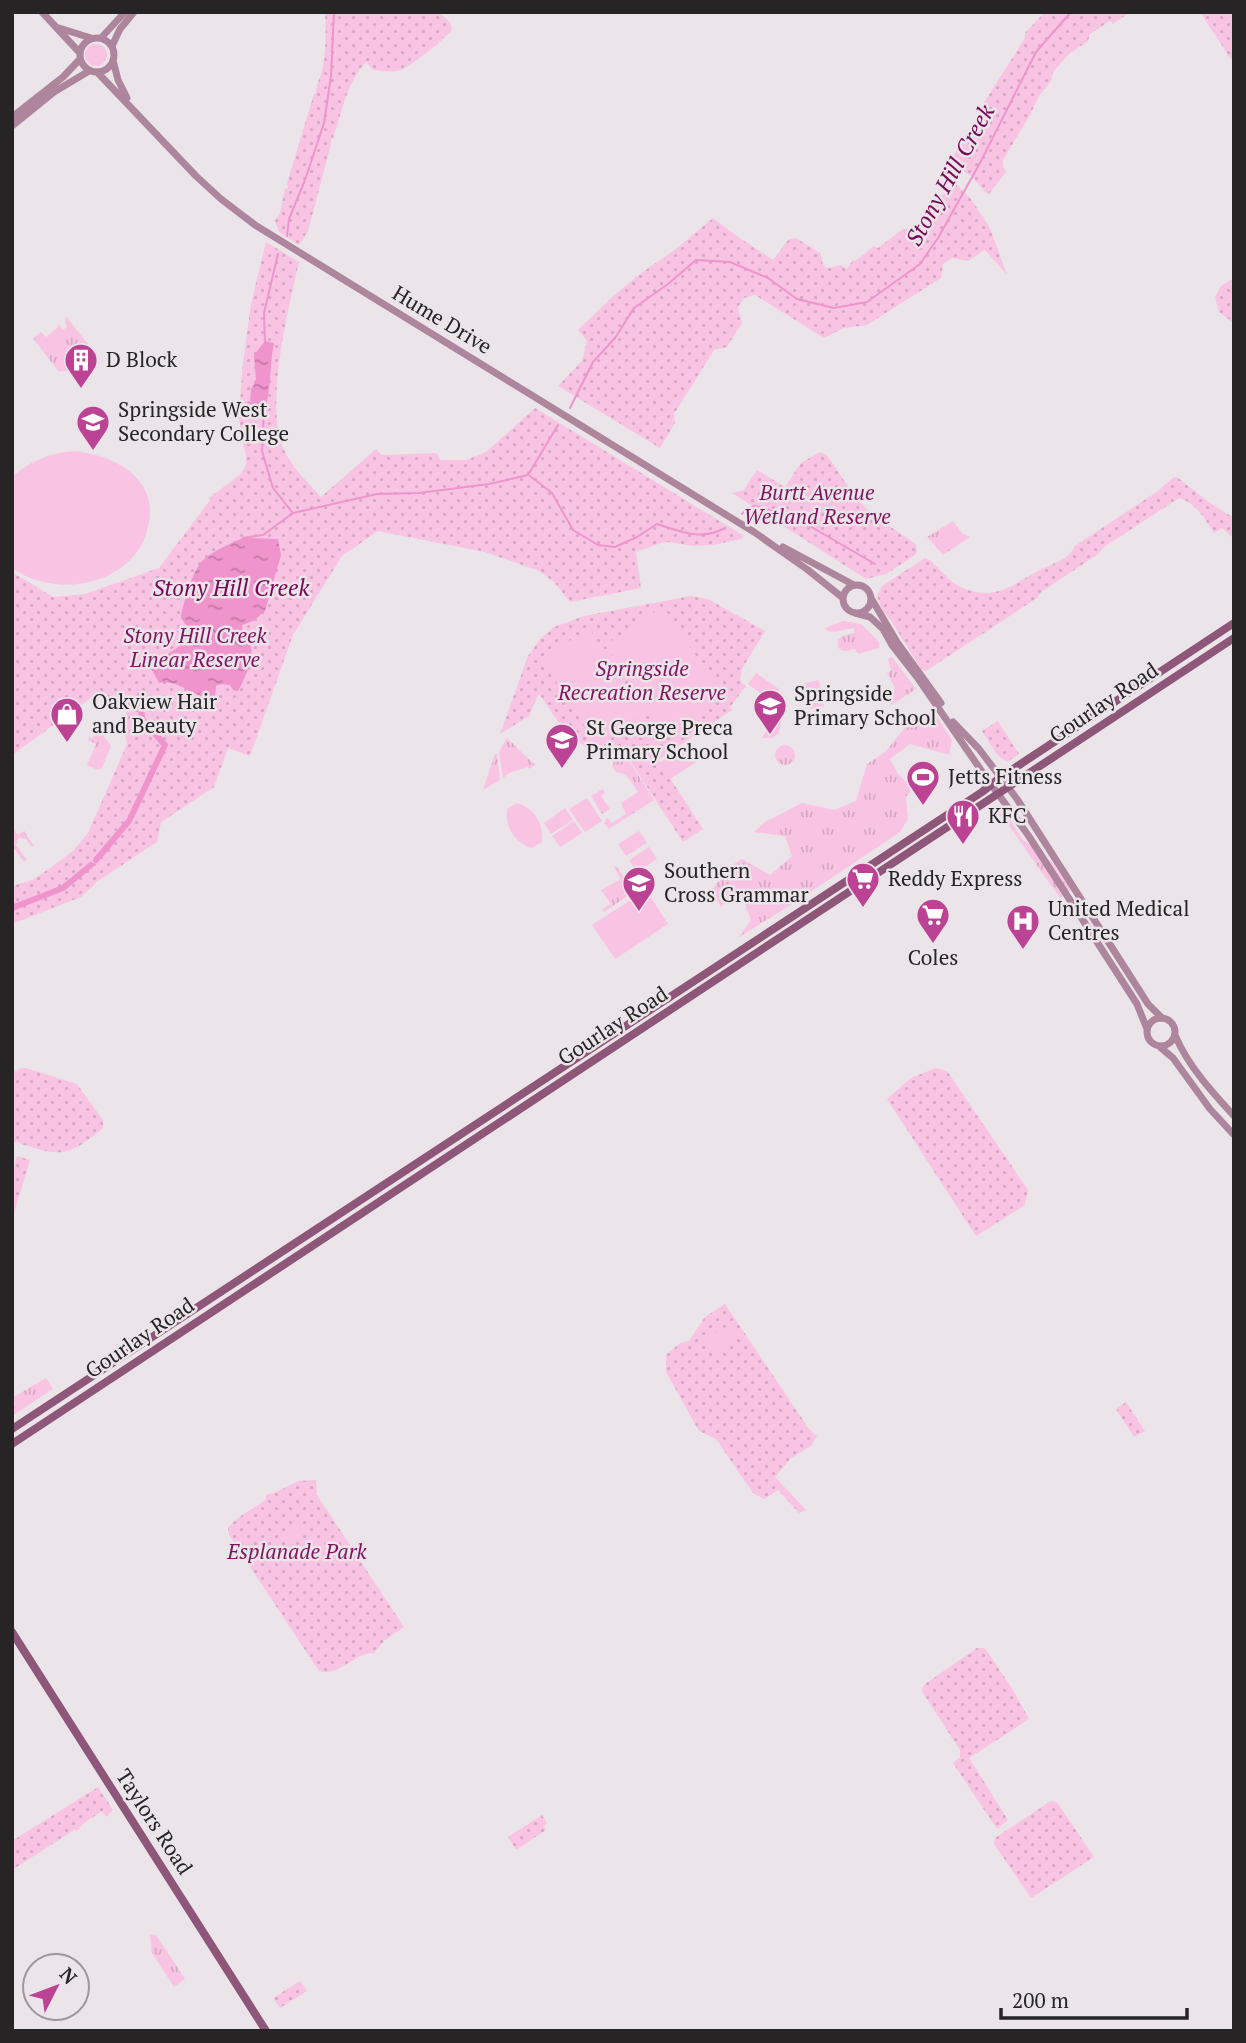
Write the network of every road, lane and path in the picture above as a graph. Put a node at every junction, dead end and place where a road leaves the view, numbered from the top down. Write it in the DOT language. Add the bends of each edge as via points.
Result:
graph roads {
  1 [pos="42,12"];
  2 [pos="125,12"];
  3 [pos="134,12"];
  4 [pos="55,26"];
  5 [pos="96,38"];
  6 [pos="112,46"];
  7 [pos="80,56"];
  8 [pos="113,60"];
  9 [pos="93,71"];
  10 [pos="135,110"];
  11 [pos="12,117"];
  12 [pos="12,126"];
  13 [pos="754,532"];
  14 [pos="854,585"];
  15 [pos="842,598"];
  16 [pos="871,598"];
  17 [pos="855,613"];
  18 [pos="1234,623"];
  19 [pos="1234,638"];
  20 [pos="1001,777"];
  21 [pos="992,785"];
  22 [pos="1009,787"];
  23 [pos="999,794"];
  24 [pos="637,1017"];
  25 [pos="1162,1018"];
  26 [pos="644,1028"];
  27 [pos="1147,1029"];
  28 [pos="1175,1035"];
  29 [pos="1160,1047"];
  30 [pos="1234,1116"];
  31 [pos="1234,1135"];
  32 [pos="12,1429"];
  33 [pos="12,1444"];
  34 [pos="12,1632"];
  35 [pos="266,2031"];
  1 -- 4 [label="street"];
  2 -- 5 [label="street"];
  3 -- 6 [label="street"];
  4 -- 5 [label="street"];
  4 -- 7 [label="street"];
  5 -- 6 [label="street"];
  5 -- 7 [label="street" via="84,43"];
  6 -- 8 [label="street"];
  7 -- 9 [label="street" via="85,68"];
  7 -- 11 [label="street" via="64,77"];
  8 -- 9 [label="street" via="107,69"];
  8 -- 10 [label="street, Hume Drive" via="122,91"];
  9 -- 10 [label="street, Hume Drive"];
  9 -- 12 [label="street" via="54,92"];
  10 -- 13 [label="street, Hume Drive" via="196,176 255,225"];
  13 -- 14 [label="street, Hume Drive"];
  13 -- 15 [label="street, Hume Drive"];
  14 -- 15 [label="street"];
  14 -- 16 [label="street" via="867,589"];
  15 -- 17 [label="street" via="845,607"];
  16 -- 17 [label="street" via="867,610"];
  16 -- 20 [label="street" via="953,722"];
  17 -- 21 [label="street" via="883,629"];
  18 -- 20 [label="main road, Gourlay Road"];
  19 -- 22 [label="main road, Gourlay Road"];
  20 -- 21 [label="main road, Gourlay Road"];
  20 -- 22 [label="street"];
  21 -- 23 [label="street"];
  21 -- 24 [label="main road, Gourlay Road"];
  22 -- 23 [label="main road, Gourlay Road"];
  22 -- 25 [label="street" via="1148,1004"];
  23 -- 26 [label="main road, Gourlay Road"];
  23 -- 27 [label="street" via="1138,1004"];
  24 -- 26 [label="main road"];
  24 -- 32 [label="main road, Gourlay Road"];
  25 -- 27 [label="street" via="1150,1022"];
  25 -- 28 [label="street" via="1173,1024"];
  26 -- 33 [label="main road, Gourlay Road"];
  27 -- 29 [label="street" via="1149,1040"];
  28 -- 29 [label="street" via="1171,1043"];
  28 -- 30 [label="street" via="1206,1084"];
  29 -- 31 [label="street"];
  34 -- 35 [label="main road, Taylors Road"];
}
